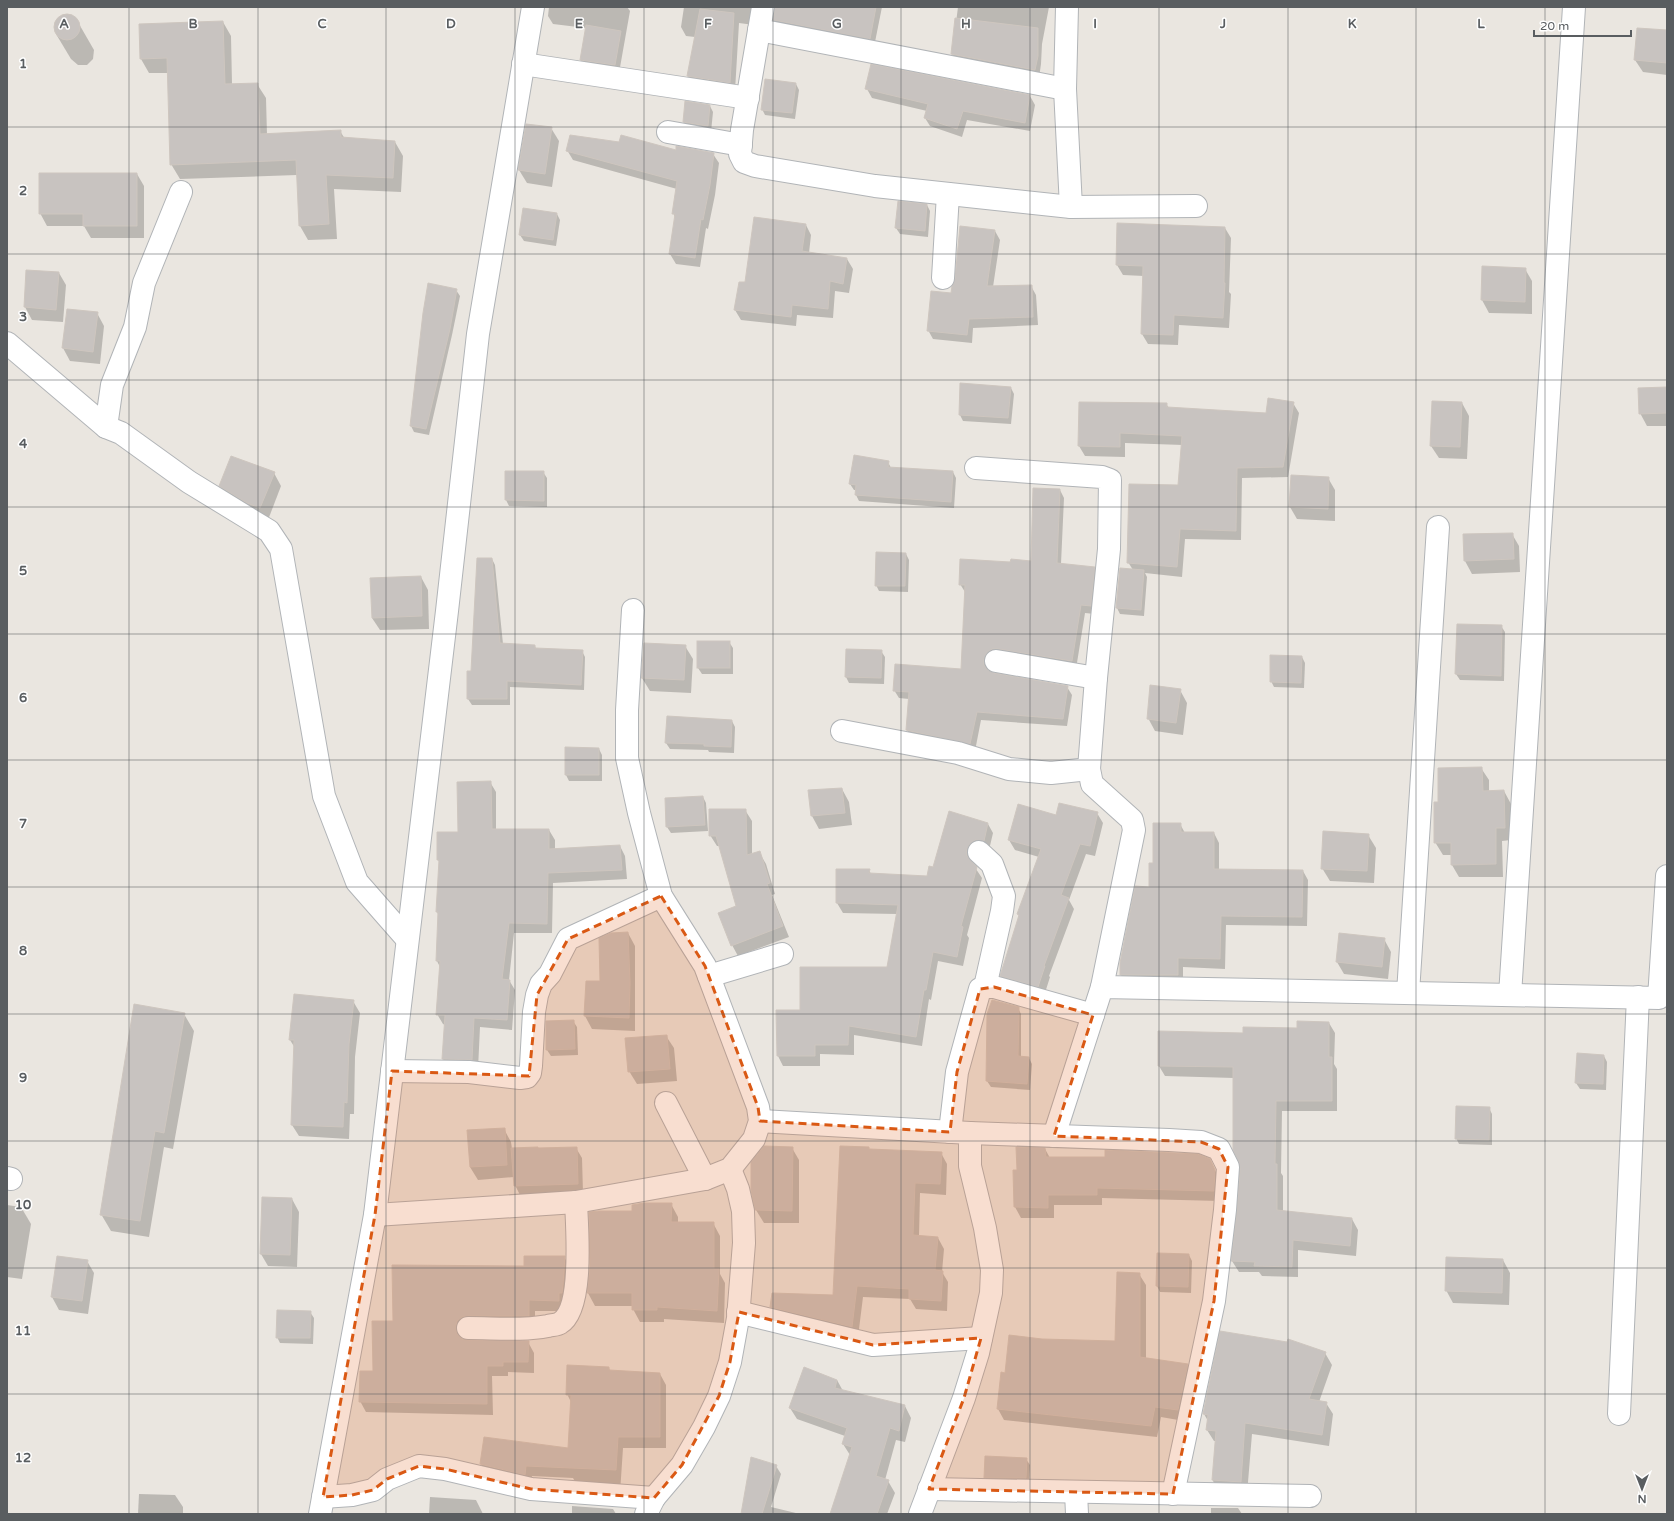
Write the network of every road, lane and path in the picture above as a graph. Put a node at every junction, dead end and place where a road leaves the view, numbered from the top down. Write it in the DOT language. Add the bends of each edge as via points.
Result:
graph roads {
  1 [pos="533,7"];
  2 [pos="763,7"];
  3 [pos="1067,7"];
  4 [pos="1574,7"];
  5 [pos="759,30"];
  6 [pos="523,64"];
  7 [pos="1065,89"];
  8 [pos="748,98"];
  9 [pos="668,132"];
  10 [pos="741,145"];
  11 [pos="181,192"];
  12 [pos="948,194"];
  13 [pos="1196,206"];
  14 [pos="1071,207"];
  15 [pos="943,278"];
  16 [pos="7,343"];
  17 [pos="106,427"];
  18 [pos="976,468"];
  19 [pos="1438,527"];
  20 [pos="633,610"];
  21 [pos="996,661"];
  22 [pos="1096,678"];
  23 [pos="842,731"];
  24 [pos="1089,769"];
  25 [pos="979,852"];
  26 [pos="1667,876"];
  27 [pos="662,896"];
  28 [pos="407,939"];
  29 [pos="782,954"];
  30 [pos="709,976"];
  31 [pos="985,987"];
  32 [pos="1102,987"];
  33 [pos="1408,993"];
  34 [pos="1510,995"];
  35 [pos="1638,997"];
  36 [pos="1093,1015"];
  37 [pos="392,1071"];
  38 [pos="666,1103"];
  39 [pos="760,1121"];
  40 [pos="960,1132"];
  41 [pos="1054,1136"];
  42 [pos="730,1169"];
  43 [pos="705,1179"];
  44 [pos="576,1202"];
  45 [pos="375,1215"];
  46 [pos="738,1312"];
  47 [pos="468,1328"];
  48 [pos="981,1338"];
  49 [pos="1619,1414"];
  50 [pos="929,1489"];
  51 [pos="1076,1492"];
  52 [pos="1173,1494"];
  53 [pos="1310,1496"];
  54 [pos="322,1505"];
  55 [pos="650,1506"];
  56 [pos="920,1514"];
  57 [pos="1077,1514"];
  1 -- 6 [label="street"];
  2 -- 5 [label="street"];
  3 -- 7 [label="street"];
  4 -- 34 [label="street"];
  5 -- 7 [label="street"];
  5 -- 8 [label="street"];
  6 -- 8 [label="street"];
  6 -- 28 [label="street" via="478,334"];
  7 -- 14 [label="street"];
  8 -- 10 [label="street"];
  9 -- 10 [label="street"];
  10 -- 12 [label="street" via="740,154 744,162 755,166 875,186"];
  11 -- 17 [label="street" via="144,283 135,327 112,384"];
  12 -- 14 [label="street"];
  12 -- 15 [label="street"];
  13 -- 14 [label="street"];
  16 -- 17 [label="street"];
  17 -- 28 [label="street" via="121,433 189,482 270,531 281,549 324,796 357,882"];
  18 -- 22 [label="street" via="1102,477 1110,480 1109,549"];
  19 -- 33 [label="street"];
  20 -- 27 [label="street" via="627,758"];
  21 -- 22 [label="street"];
  22 -- 24 [label="street"];
  23 -- 24 [label="street" via="958,753 1009,769 1051,773"];
  24 -- 32 [label="street" via="1092,784 1132,820 1134,830"];
  25 -- 31 [label="street" via="992,864 1004,896"];
  26 -- 35 [label="street" via="1659,998"];
  27 -- 30 [label="street"];
  27 -- 37 [label="street" via="568,939 537,995 531,1066 527,1077 470,1072"];
  28 -- 37 [label="street"];
  29 -- 30 [label="street"];
  30 -- 39 [label="street" via="758,1107"];
  31 -- 36 [label="street" via="994,987"];
  31 -- 40 [label="street" via="980,989 977,996 957,1072"];
  32 -- 33 [label="street"];
  32 -- 36 [label="street"];
  33 -- 34 [label="street"];
  34 -- 35 [label="street"];
  35 -- 49 [label="street"];
  36 -- 41 [label="street"];
  37 -- 45 [label="street"];
  38 -- 43 [label="street"];
  39 -- 40 [label="street"];
  39 -- 42 [label="street" via="754,1139"];
  40 -- 41 [label="street"];
  40 -- 48 [label="street" via="985,1228 992,1270 991,1293"];
  41 -- 52 [label="street" via="1201,1142 1219,1149 1228,1167 1214,1301"];
  42 -- 43 [label="street"];
  42 -- 46 [label="street" via="743,1211 744,1243"];
  43 -- 44 [label="street"];
  44 -- 45 [label="street"];
  44 -- 47 [label="street" via="576,1293 572,1307 560,1324 533,1329"];
  45 -- 54 [label="street"];
  46 -- 48 [label="street" via="872,1344"];
  46 -- 55 [label="street" via="730,1362 719,1396 682,1465"];
  48 -- 50 [label="street" via="964,1398"];
  50 -- 51 [label="street"];
  50 -- 56 [label="street"];
  51 -- 52 [label="street"];
  51 -- 57 [label="street"];
  52 -- 53 [label="street"];
  54 -- 55 [label="street" via="372,1490 387,1479 419,1466 445,1469 531,1489"];
}
